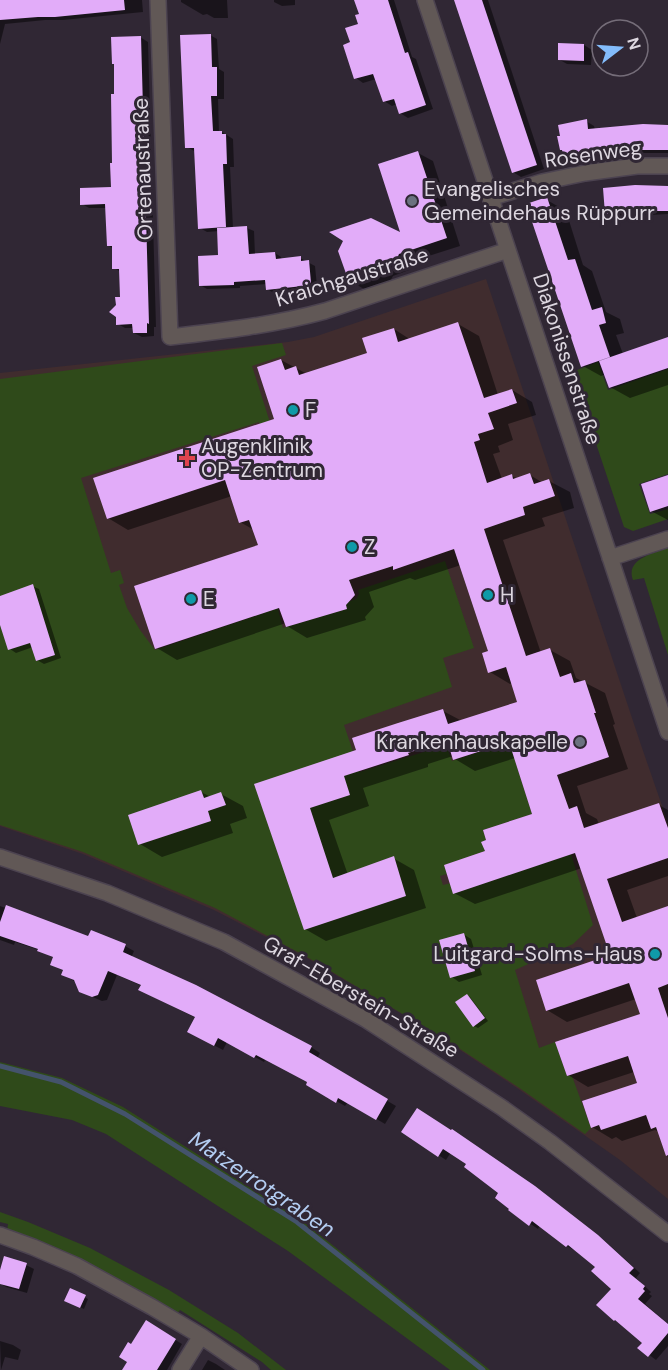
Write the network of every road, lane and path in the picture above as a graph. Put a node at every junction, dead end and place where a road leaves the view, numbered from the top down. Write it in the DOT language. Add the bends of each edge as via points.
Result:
graph roads {
  1 [pos="158,0"];
  2 [pos="425,0"];
  3 [pos="668,166"];
  4 [pos="490,198"];
  5 [pos="508,250"];
  6 [pos="170,337"];
  7 [pos="668,539"];
  8 [pos="610,558"];
  9 [pos="668,732"];
  10 [pos="0,857"];
  11 [pos="668,1234"];
  12 [pos="0,1235"];
  13 [pos="201,1336"];
  14 [pos="180,1370"];
  15 [pos="251,1370"];
  1 -- 6 [label="street, Ortenaustraße"];
  2 -- 4 [label="street, Diakonissenstraße"];
  3 -- 4 [label="street, Rosenweg" via="585,173"];
  4 -- 5 [label="street, Diakonissenstraße"];
  5 -- 6 [label="street, Kraichgaustraße" via="302,317 263,326"];
  5 -- 8 [label="street, Diakonissenstraße"];
  7 -- 8 [label="street"];
  8 -- 9 [label="street, Diakonissenstraße"];
  10 -- 11 [label="street, Graf-Eberstein-Straße" via="107,893 224,942 365,1019 501,1107"];
  12 -- 13 [label="street" via="77,1266"];
  13 -- 14 [label="street"];
  13 -- 15 [label="street"];
}
